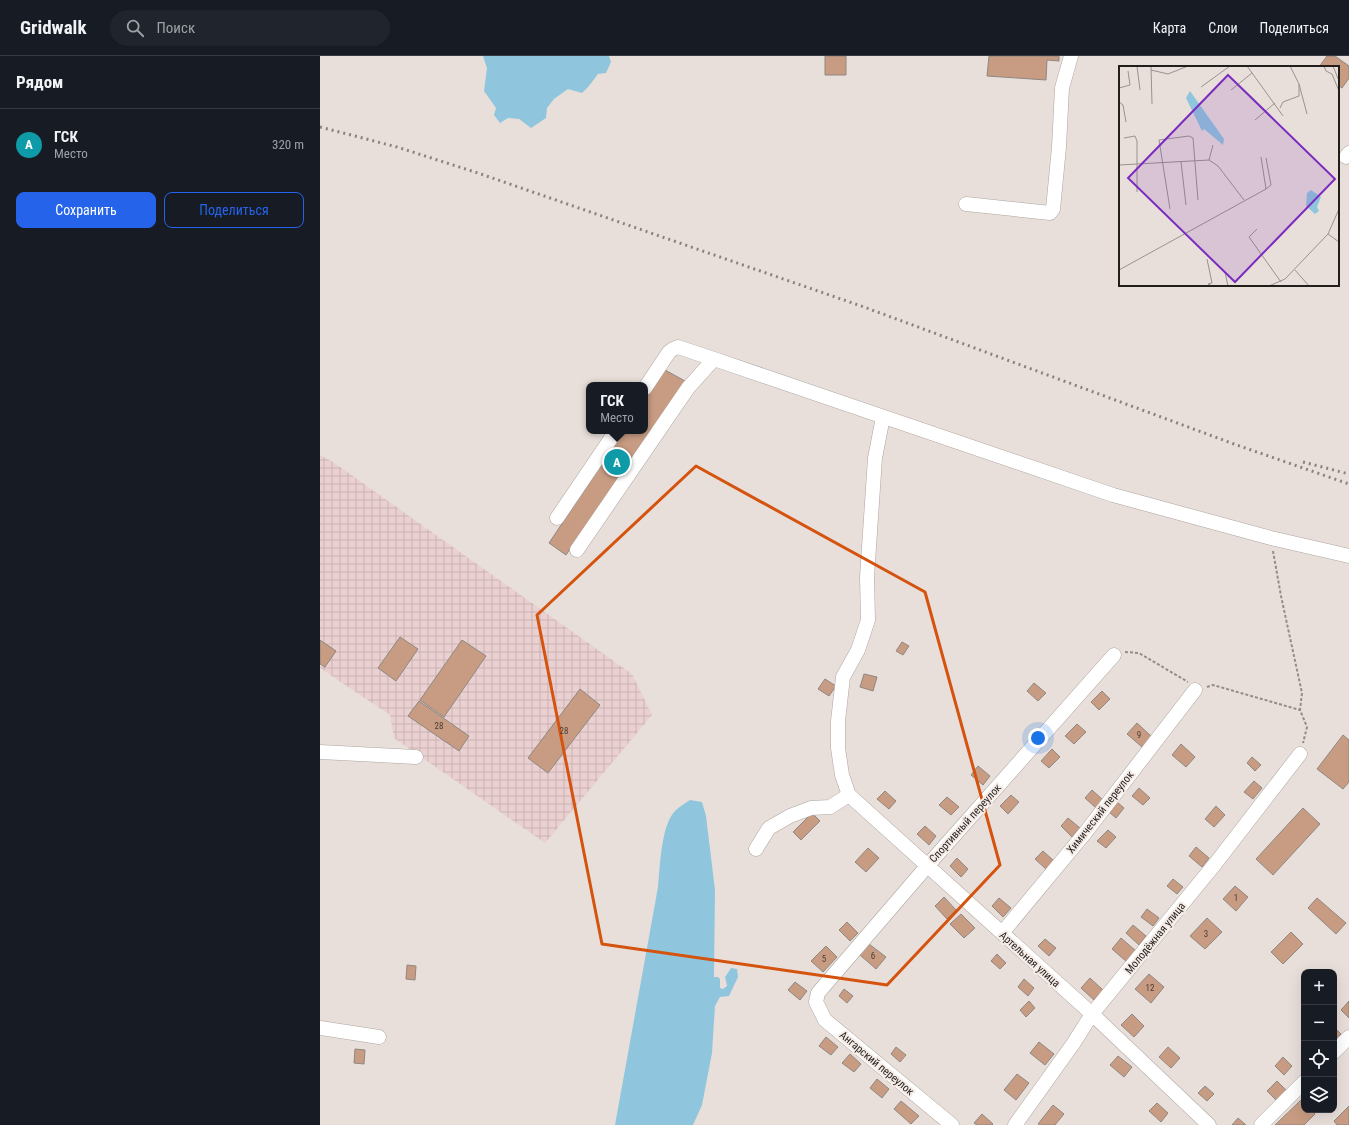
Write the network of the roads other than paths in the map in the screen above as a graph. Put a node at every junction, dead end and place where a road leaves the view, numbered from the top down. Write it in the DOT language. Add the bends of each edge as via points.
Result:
graph roads {
  1 [pos="1071,56"];
  2 [pos="966,204"];
  3 [pos="714,359"];
  4 [pos="648,384"];
  5 [pos="883,417"];
  6 [pos="614,434"];
  7 [pos="557,518"];
  8 [pos="576,550"];
  9 [pos="1349,556"];
  10 [pos="1114,655"];
  11 [pos="1196,690"];
  12 [pos="320,752"];
  13 [pos="1300,754"];
  14 [pos="416,757"];
  15 [pos="849,795"];
  16 [pos="756,849"];
  17 [pos="928,865"];
  18 [pos="1002,933"];
  19 [pos="818,993"];
  20 [pos="1092,1014"];
  21 [pos="320,1028"];
  22 [pos="379,1037"];
  23 [pos="1349,1037"];
  24 [pos="1337,1049"];
  25 [pos="1301,1085"];
  26 [pos="952,1125"];
  27 [pos="1015,1125"];
  28 [pos="1209,1125"];
  29 [pos="1260,1125"];
  1 -- 2 [label="street" via="1062,88 1053,209 1050,213"];
  3 -- 4 [label="street" via="678,347 669,352"];
  3 -- 5 [label="street"];
  3 -- 8 [label="street" via="688,388"];
  5 -- 9 [label="street" via="1113,495 1271,538"];
  5 -- 15 [label="street" via="875,458 867,577 868,620 858,650 843,677 838,720 838,748 842,775"];
  6 -- 7 [label="street"];
  10 -- 17 [label="street, Спортивный переулок"];
  11 -- 18 [label="street, Химический переулок" via="1085,833"];
  12 -- 14 [label="street"];
  13 -- 20 [label="street, Молодёжная улица" via="1215,864"];
  15 -- 16 [label="street" via="830,807 811,808 790,816 770,828"];
  15 -- 17 [label="street, Артельная улица"];
  17 -- 18 [label="street, Артельная улица"];
  17 -- 19 [label="street, Спортивный переулок"];
  18 -- 20 [label="street, Артельная улица"];
  19 -- 26 [label="street, Ангарский переулок" via="816,1002 825,1020"];
  20 -- 27 [label="street, Молодёжная улица"];
  20 -- 28 [label="street, Артельная улица"];
  21 -- 22 [label="street"];
  23 -- 24 [label="street"];
  25 -- 29 [label="street"];
}
